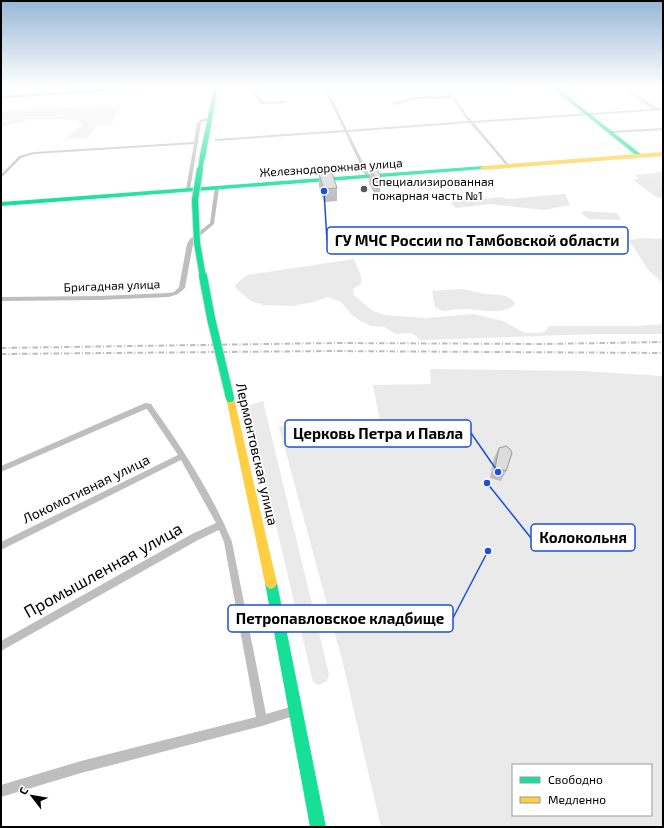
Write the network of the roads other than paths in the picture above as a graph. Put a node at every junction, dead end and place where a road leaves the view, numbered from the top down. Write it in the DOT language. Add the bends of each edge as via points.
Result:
graph roads {
  1 [pos="199,126"];
  2 [pos="209,126"];
  3 [pos="343,126"];
  4 [pos="420,126"];
  5 [pos="474,126"];
  6 [pos="603,126"];
  7 [pos="663,129"];
  8 [pos="345,131"];
  9 [pos="611,132"];
  10 [pos="216,140"];
  11 [pos="196,143"];
  12 [pos="663,154"];
  13 [pos="640,156"];
  14 [pos="508,166"];
  15 [pos="1,177"];
  16 [pos="368,177"];
  17 [pos="217,188"];
  18 [pos="188,189"];
  19 [pos="1,204"];
  20 [pos="1,299"];
  21 [pos="183,456"];
  22 [pos="1,469"];
  23 [pos="221,525"];
  24 [pos="1,546"];
  25 [pos="1,646"];
  26 [pos="297,710"];
  27 [pos="262,720"];
  28 [pos="1,791"];
  29 [pos="318,827"];
  1 -- 11 [label="street"];
  2 -- 26 [label="main road, Лермонтовская улица, bridge" via="196,193 199,262 255,503"];
  3 -- 8 [label="street"];
  4 -- 8 [label="street"];
  5 -- 14 [label="street"];
  6 -- 9 [label="main road"];
  7 -- 9 [label="street"];
  8 -- 10 [label="street"];
  8 -- 16 [label="street"];
  9 -- 13 [label="main road"];
  11 -- 15 [label="street" via="27,154 20,157"];
  11 -- 18 [label="street"];
  12 -- 13 [label="main road, Железнодорожная улица"];
  13 -- 14 [label="main road, Железнодорожная улица"];
  14 -- 16 [label="main road, Железнодорожная улица"];
  16 -- 17 [label="main road, Железнодорожная улица"];
  17 -- 18 [label="main road, Железнодорожная улица"];
  17 -- 20 [label="street, Бригадная улица" via="212,224 190,244 182,288 176,293 99,298"];
  18 -- 19 [label="main road, Железнодорожная улица"];
  21 -- 22 [label="street" via="152,409 145,406"];
  21 -- 23 [label="street"];
  21 -- 24 [label="street, Локомотивная улица"];
  23 -- 25 [label="street, Промышленная улица" via="195,537"];
  23 -- 27 [label="street" via="228,542"];
  26 -- 27 [label="street"];
  26 -- 29 [label="main road, Лермонтовская улица"];
  27 -- 28 [label="street" via="81,767"];
}
